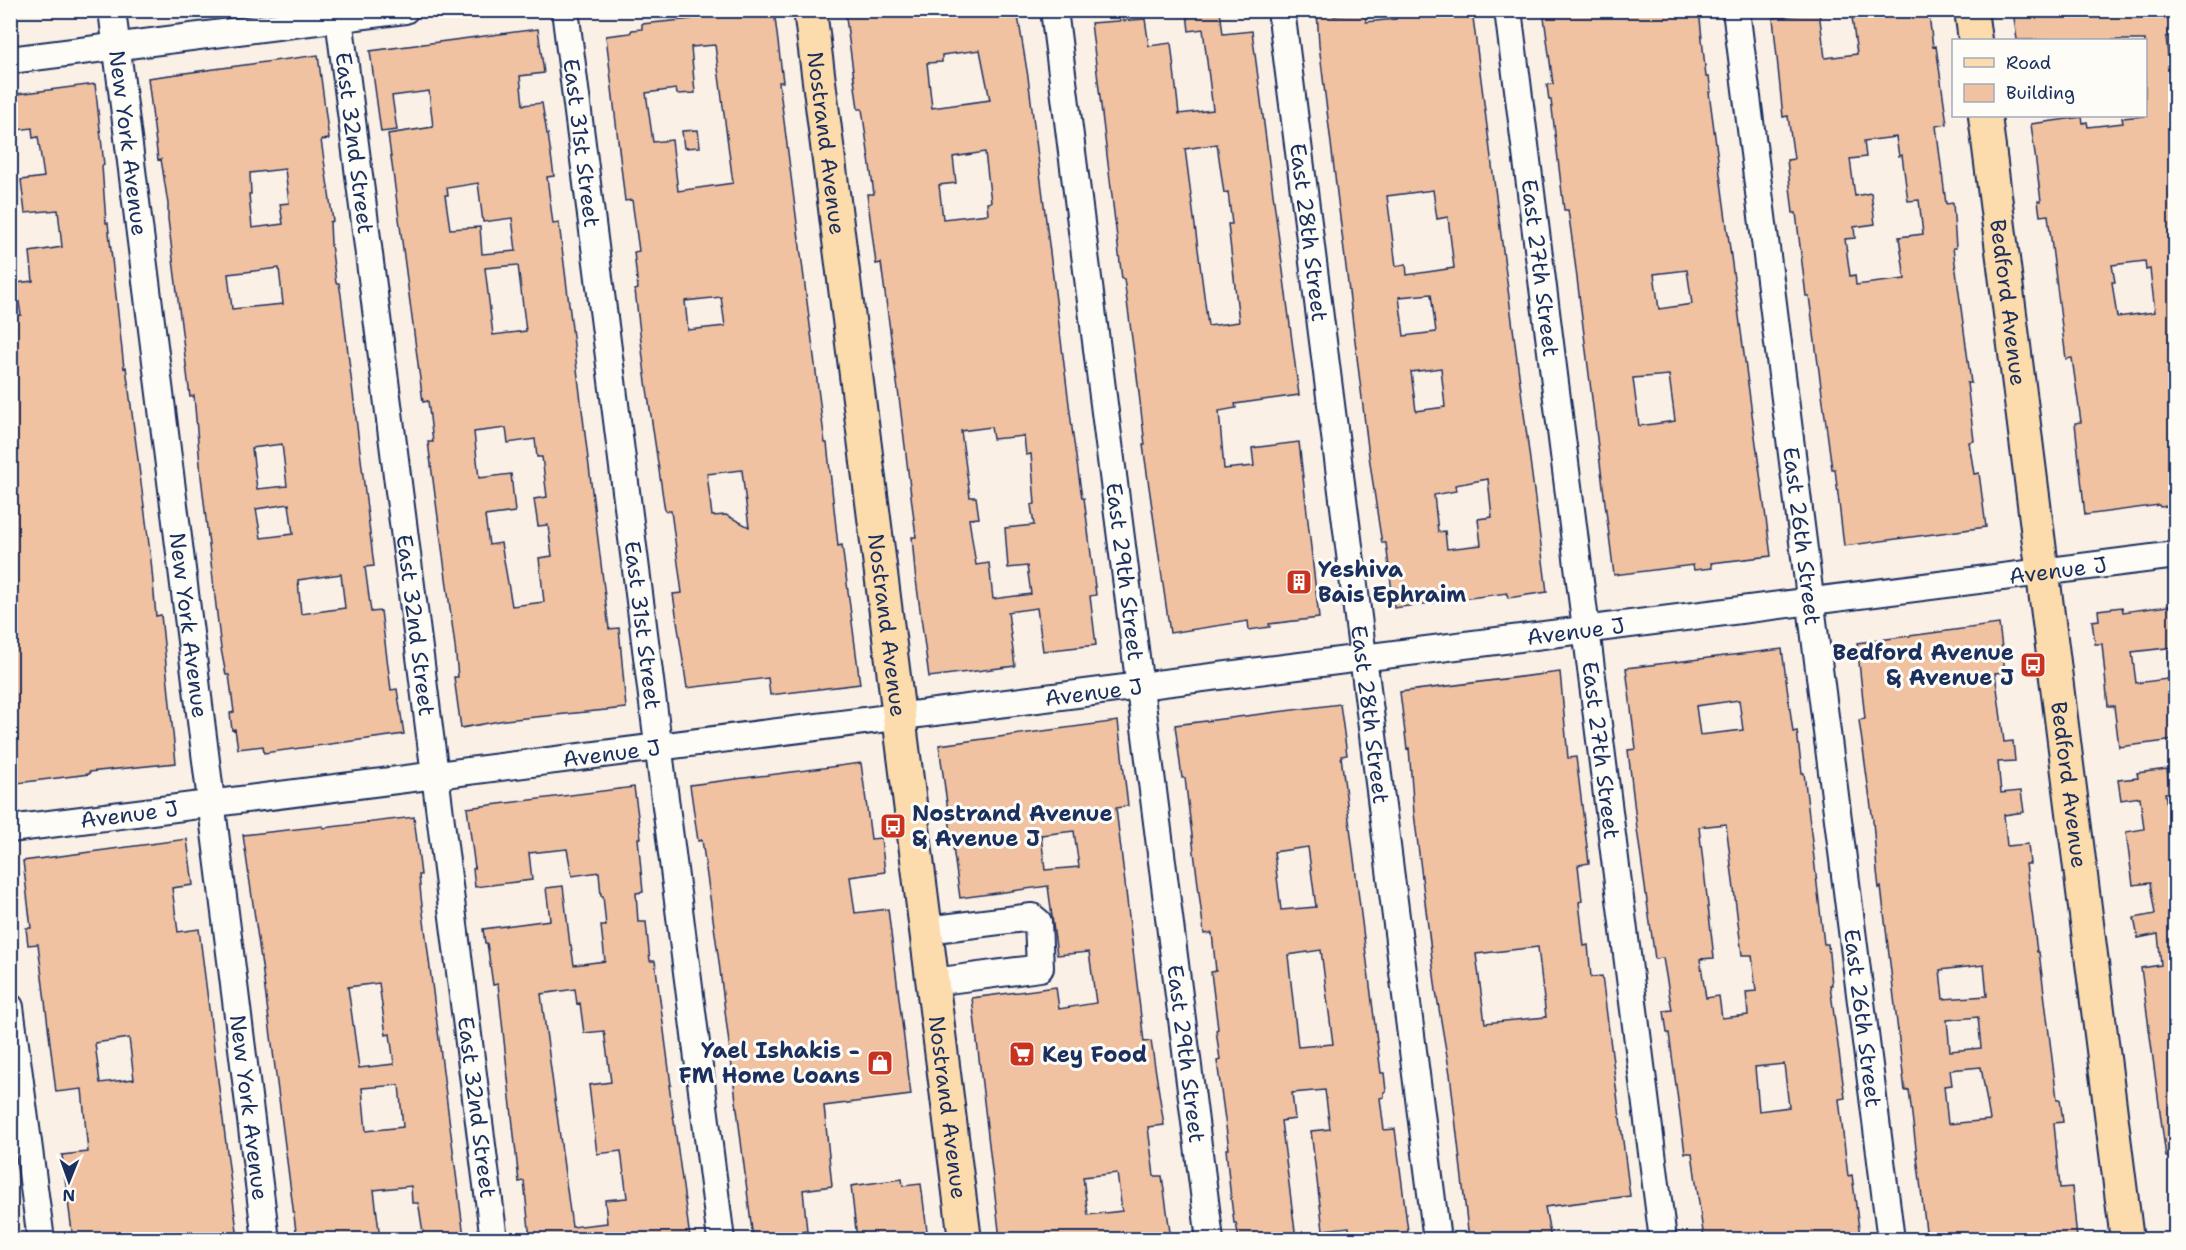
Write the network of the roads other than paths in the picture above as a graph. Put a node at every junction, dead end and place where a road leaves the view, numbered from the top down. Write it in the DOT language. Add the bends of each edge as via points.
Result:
graph roads {
  1 [pos="112,10"];
  2 [pos="405,10"];
  3 [pos="566,10"];
  4 [pos="810,10"];
  5 [pos="1054,10"];
  6 [pos="1281,10"];
  7 [pos="1508,10"];
  8 [pos="1736,10"];
  9 [pos="1971,10"];
  10 [pos="339,15"];
  11 [pos="1975,39"];
  12 [pos="116,47"];
  13 [pos="10,60"];
  14 [pos="1985,117"];
  15 [pos="2175,555"];
  16 [pos="2042,572"];
  17 [pos="1812,601"];
  18 [pos="1586,630"];
  19 [pos="1364,658"];
  20 [pos="1140,686"];
  21 [pos="900,716"];
  22 [pos="659,747"];
  23 [pos="436,775"];
  24 [pos="212,804"];
  25 [pos="10,829"];
  26 [pos="927,930"];
  27 [pos="933,981"];
  28 [pos="10,1007"];
  29 [pos="40,1239"];
  30 [pos="266,1239"];
  31 [pos="494,1239"];
  32 [pos="721,1239"];
  33 [pos="965,1239"];
  34 [pos="1210,1239"];
  35 [pos="1437,1239"];
  36 [pos="1663,1239"];
  37 [pos="1891,1239"];
  38 [pos="2127,1239"];
  1 -- 12 [label="street, New York Avenue"];
  2 -- 10 [label="street"];
  3 -- 22 [label="street, East 31st Street"];
  4 -- 21 [label="main road, Nostrand Avenue"];
  5 -- 20 [label="street, East 29th Street"];
  6 -- 19 [label="street, East 28th Street"];
  7 -- 18 [label="street, East 27th Street"];
  8 -- 17 [label="street, East 26th Street"];
  9 -- 11 [label="main road"];
  10 -- 12 [label="street"];
  10 -- 23 [label="street, East 32nd Street"];
  12 -- 13 [label="street"];
  12 -- 24 [label="street, New York Avenue"];
  14 -- 16 [label="main road, Bedford Avenue"];
  15 -- 16 [label="street, Avenue J"];
  16 -- 17 [label="street, Avenue J"];
  16 -- 38 [label="main road, Bedford Avenue"];
  17 -- 18 [label="street, Avenue J"];
  17 -- 37 [label="street, East 26th Street"];
  18 -- 19 [label="street, Avenue J"];
  18 -- 36 [label="street, East 27th Street"];
  19 -- 20 [label="street, Avenue J"];
  19 -- 35 [label="street, East 28th Street"];
  20 -- 21 [label="street, Avenue J"];
  20 -- 34 [label="street, East 29th Street"];
  21 -- 22 [label="street, Avenue J"];
  21 -- 26 [label="main road, Nostrand Avenue"];
  22 -- 23 [label="street, Avenue J"];
  22 -- 32 [label="street, East 31st Street"];
  23 -- 24 [label="street, Avenue J"];
  23 -- 31 [label="street, East 32nd Street"];
  24 -- 25 [label="street, Avenue J"];
  24 -- 30 [label="street, New York Avenue"];
  26 -- 27 [label="main road, Nostrand Avenue"];
  26 -- 27 [label="street" via="1032,917 1038,922 1040,968"];
  27 -- 33 [label="main road, Nostrand Avenue"];
  28 -- 29 [label="street"];
}
